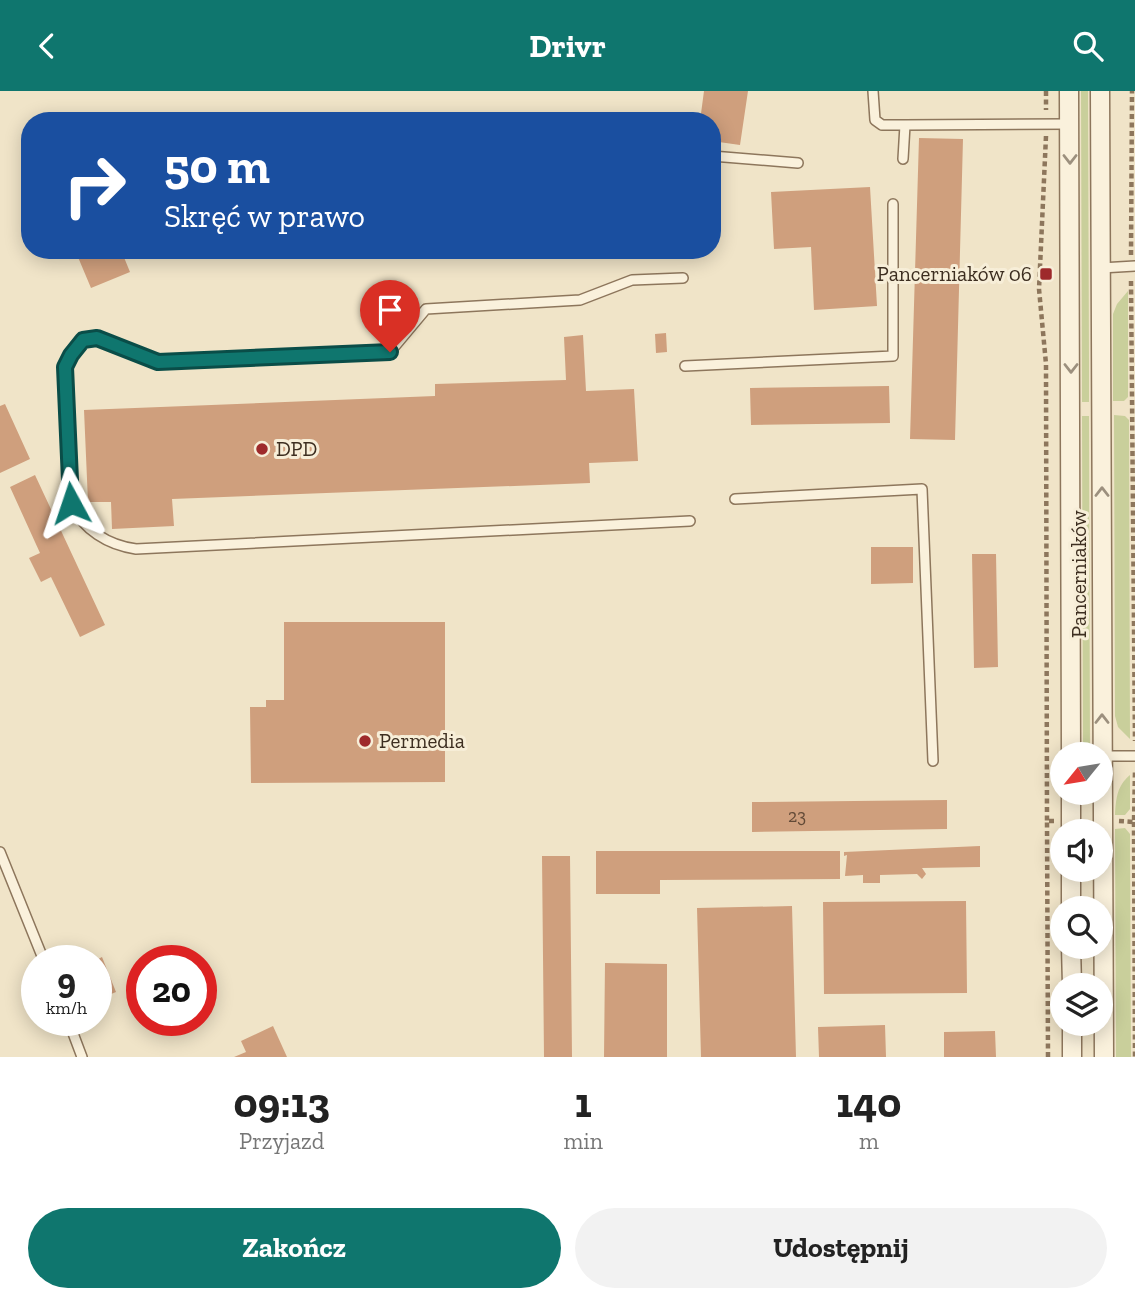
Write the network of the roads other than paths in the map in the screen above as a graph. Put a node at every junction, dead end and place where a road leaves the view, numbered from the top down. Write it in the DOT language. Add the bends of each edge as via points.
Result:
graph roads {
  1 [pos="873,91"];
  2 [pos="1069,91"];
  3 [pos="1100,91"];
  4 [pos="1069,124"];
  5 [pos="905,125"];
  6 [pos="721,157"];
  7 [pos="903,159"];
  8 [pos="797,163"];
  9 [pos="893,204"];
  10 [pos="1135,265"];
  11 [pos="1101,268"];
  12 [pos="683,278"];
  13 [pos="685,366"];
  14 [pos="735,499"];
  15 [pos="690,521"];
  16 [pos="1071,742"];
  17 [pos="1102,742"];
  18 [pos="1113,755"];
  19 [pos="1135,756"];
  20 [pos="933,761"];
  21 [pos="1102,805"];
  22 [pos="0,852"];
  23 [pos="38,945"];
  24 [pos="74,1036"];
  25 [pos="1072,1036"];
  26 [pos="82,1057"];
  27 [pos="1072,1057"];
  28 [pos="1104,1057"];
  1 -- 5 [label="lane" via="875,120 882,125"];
  2 -- 4 [label="street, Pancerniaków"];
  3 -- 11 [label="street, Pancerniaków"];
  4 -- 5 [label="lane"];
  4 -- 16 [label="street, Pancerniaków, one-way"];
  5 -- 7 [label="lane"];
  6 -- 8 [label="lane"];
  9 -- 13 [label="lane" via="893,356"];
  10 -- 11 [label="lane"];
  17 -- 11 [label="street, Pancerniaków, one-way"];
  12 -- 15 [label="lane" via="632,280 580,300 426,309 390,352 158,362 97,338 83,340 65,367 65,384 71,503 94,532 122,547"];
  14 -- 20 [label="lane" via="922,489"];
  18 -- 19 [label="lane"];
  21 -- 28 [label="street, Pancerniaków"];
  22 -- 23 [label="lane"];
  24 -- 26 [label="lane"];
  25 -- 27 [label="street"];
}
